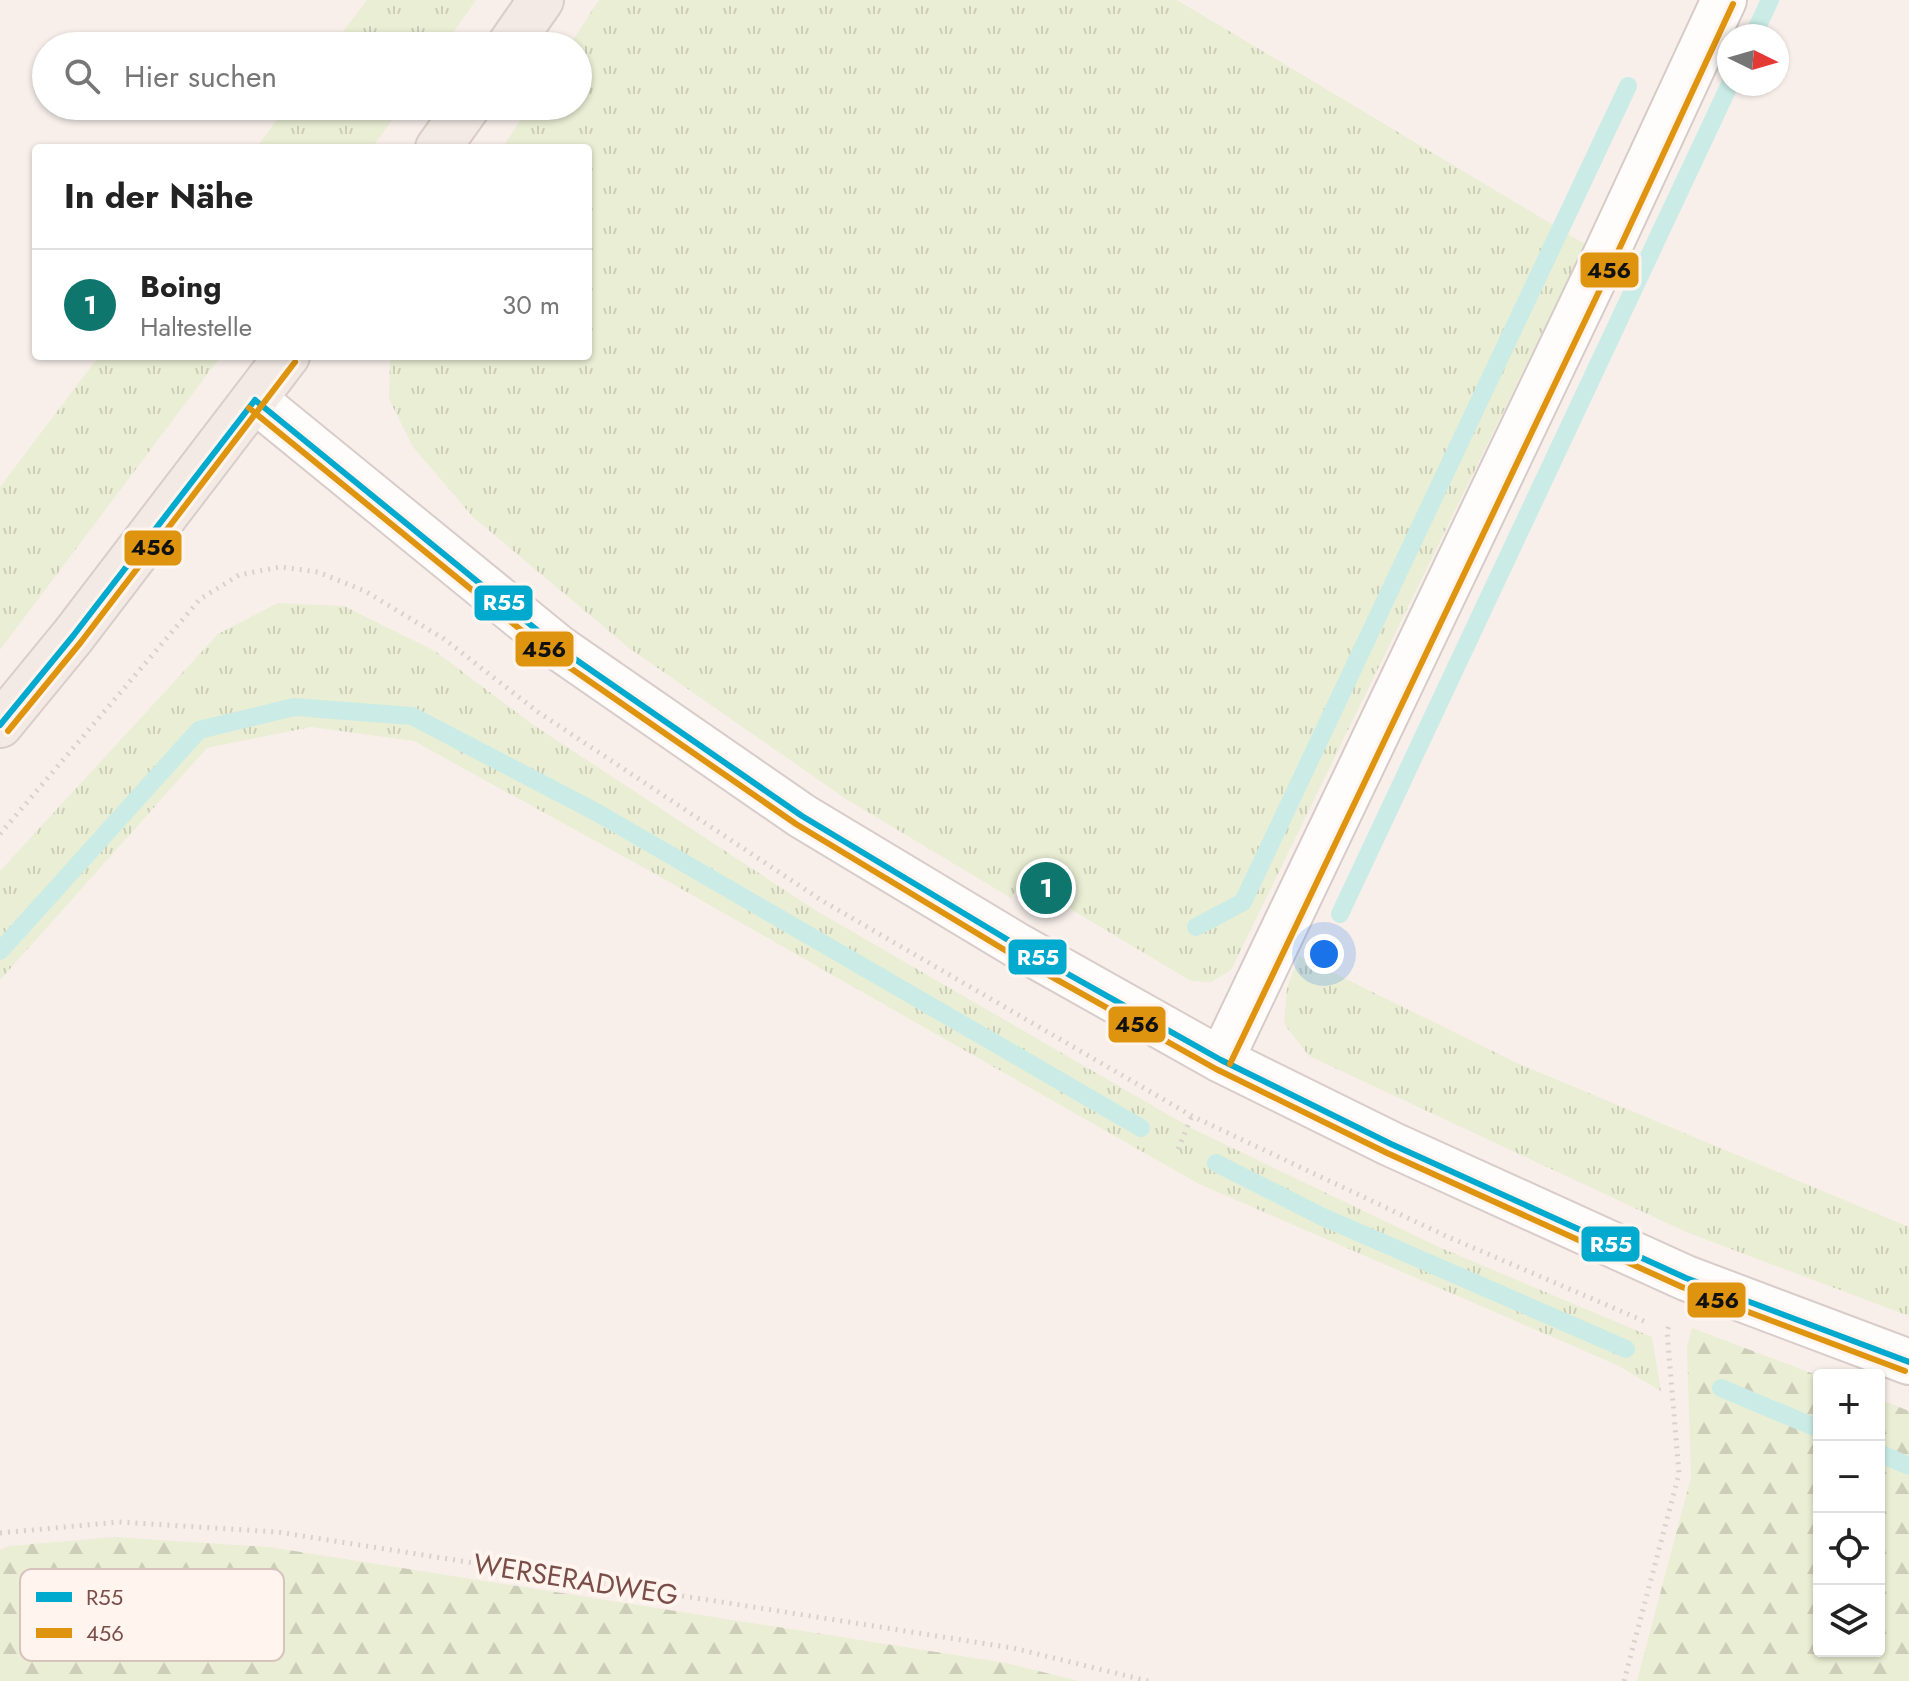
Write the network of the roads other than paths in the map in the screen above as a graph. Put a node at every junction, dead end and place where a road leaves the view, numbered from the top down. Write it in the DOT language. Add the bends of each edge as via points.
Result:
graph roads {
  1 [pos="541,0"];
  2 [pos="1724,0"];
  3 [pos="519,32"];
  4 [pos="458,120"];
  5 [pos="441,144"];
  6 [pos="284,360"];
  7 [pos="255,400"];
  8 [pos="0,725"];
  9 [pos="1221,1060"];
  10 [pos="1909,1362"];
  1 -- 3 [label="main road"];
  2 -- 9 [label="main road"];
  4 -- 5 [label="main road"];
  6 -- 7 [label="main road"];
  7 -- 8 [label="main road"];
  7 -- 9 [label="main road" via="559,648 802,816"];
  9 -- 10 [label="main road" via="1403,1150 1686,1278"];
}
